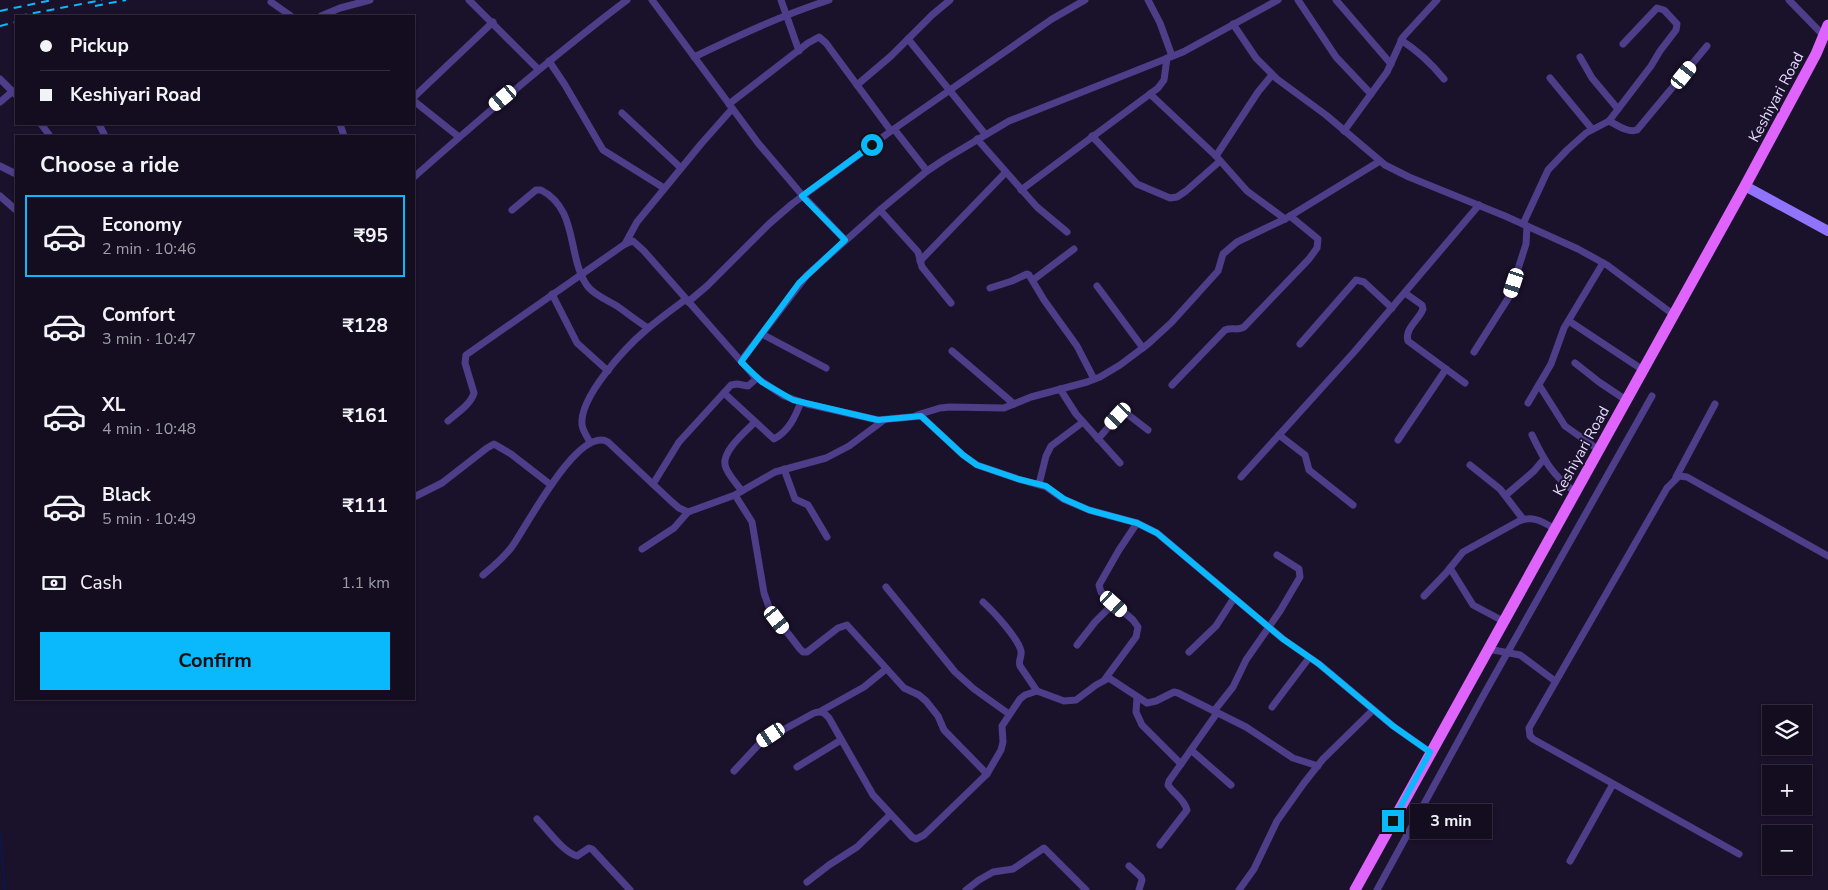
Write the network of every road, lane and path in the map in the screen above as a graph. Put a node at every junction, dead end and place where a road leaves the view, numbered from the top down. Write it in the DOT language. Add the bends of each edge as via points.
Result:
graph roads {
  1 [pos="370,0"];
  2 [pos="469,0"];
  3 [pos="627,0"];
  4 [pos="652,0"];
  5 [pos="781,0"];
  6 [pos="829,0"];
  7 [pos="950,0"];
  8 [pos="1085,0"];
  9 [pos="1148,0"];
  10 [pos="1278,0"];
  11 [pos="1298,0"];
  12 [pos="1336,0"];
  13 [pos="1437,0"];
  14 [pos="1789,0"];
  15 [pos="271,2"];
  16 [pos="1074,3"];
  17 [pos="786,14"];
  18 [pos="290,15"];
  19 [pos="324,15"];
  20 [pos="492,22"];
  21 [pos="1233,24"];
  22 [pos="1826,30"];
  23 [pos="908,39"];
  24 [pos="1401,40"];
  25 [pos="1623,44"];
  26 [pos="1707,46"];
  27 [pos="798,51"];
  28 [pos="694,57"];
  29 [pos="1169,57"];
  30 [pos="1580,57"];
  31 [pos="549,60"];
  32 [pos="1391,64"];
  33 [pos="538,69"];
  34 [pos="1272,75"];
  35 [pos="1550,78"];
  36 [pos="0,79"];
  37 [pos="1444,79"];
  38 [pos="857,85"];
  39 [pos="950,90"];
  40 [pos="14,93"];
  41 [pos="1150,94"];
  42 [pos="1371,94"];
  43 [pos="415,96"];
  44 [pos="0,102"];
  45 [pos="415,102"];
  46 [pos="731,106"];
  47 [pos="1618,109"];
  48 [pos="622,113"];
  49 [pos="1609,121"];
  50 [pos="1592,129"];
  51 [pos="893,130"];
  52 [pos="1344,131"];
  53 [pos="986,134"];
  54 [pos="1092,136"];
  55 [pos="459,137"];
  56 [pos="977,139"];
  57 [pos="1218,158"];
  58 [pos="1380,161"];
  59 [pos="0,166"];
  60 [pos="681,168"];
  61 [pos="927,171"];
  62 [pos="1006,173"];
  63 [pos="15,174"];
  64 [pos="415,176"];
  65 [pos="1745,186"];
  66 [pos="664,188"];
  67 [pos="1021,190"];
  68 [pos="0,196"];
  69 [pos="802,196"];
  70 [pos="1479,205"];
  71 [pos="15,209"];
  72 [pos="512,210"];
  73 [pos="880,210"];
  74 [pos="1287,218"];
  75 [pos="1525,225"];
  76 [pos="1067,232"];
  77 [pos="1828,232"];
  78 [pos="845,240"];
  79 [pos="625,244"];
  80 [pos="1074,249"];
  81 [pos="920,261"];
  82 [pos="1604,263"];
  83 [pos="581,274"];
  84 [pos="1033,280"];
  85 [pos="1097,286"];
  86 [pos="990,288"];
  87 [pos="1405,293"];
  88 [pos="552,294"];
  89 [pos="687,300"];
  90 [pos="951,303"];
  91 [pos="1392,308"];
  92 [pos="1674,315"];
  93 [pos="1569,321"];
  94 [pos="648,328"];
  95 [pos="762,334"];
  96 [pos="1300,344"];
  97 [pos="1143,348"];
  98 [pos="952,351"];
  99 [pos="1474,352"];
  100 [pos="741,362"];
  101 [pos="1575,363"];
  102 [pos="826,368"];
  103 [pos="1446,369"];
  104 [pos="1643,370"];
  105 [pos="608,371"];
  106 [pos="757,378"];
  107 [pos="1094,379"];
  108 [pos="1466,383"];
  109 [pos="1172,385"];
  110 [pos="1539,385"];
  111 [pos="1060,389"];
  112 [pos="724,393"];
  113 [pos="1652,396"];
  114 [pos="1626,400"];
  115 [pos="801,402"];
  116 [pos="1528,403"];
  117 [pos="1014,404"];
  118 [pos="1714,404"];
  119 [pos="918,415"];
  120 [pos="884,420"];
  121 [pos="448,421"];
  122 [pos="756,422"];
  123 [pos="1084,422"];
  124 [pos="1148,430"];
  125 [pos="1279,435"];
  126 [pos="1532,435"];
  127 [pos="1098,440"];
  128 [pos="1398,440"];
  129 [pos="590,442"];
  130 [pos="1599,450"];
  131 [pos="1544,459"];
  132 [pos="1120,463"];
  133 [pos="1470,464"];
  134 [pos="784,469"];
  135 [pos="1241,477"];
  136 [pos="1676,478"];
  137 [pos="653,484"];
  138 [pos="1039,484"];
  139 [pos="551,486"];
  140 [pos="1575,492"];
  141 [pos="739,493"];
  142 [pos="1506,495"];
  143 [pos="415,496"];
  144 [pos="1353,505"];
  145 [pos="688,512"];
  146 [pos="1524,519"];
  147 [pos="1137,523"];
  148 [pos="1555,529"];
  149 [pos="827,537"];
  150 [pos="642,550"];
  151 [pos="1277,555"];
  152 [pos="1828,556"];
  153 [pos="1450,568"];
  154 [pos="483,574"];
  155 [pos="886,587"];
  156 [pos="1424,596"];
  157 [pos="1234,598"];
  158 [pos="982,602"];
  159 [pos="1114,604"];
  160 [pos="1503,621"];
  161 [pos="1269,627"];
  162 [pos="1077,645"];
  163 [pos="1488,649"];
  164 [pos="1189,652"];
  165 [pos="1509,652"];
  166 [pos="1309,658"];
  167 [pos="886,669"];
  168 [pos="1105,679"];
  169 [pos="1555,681"];
  170 [pos="1038,691"];
  171 [pos="1137,698"];
  172 [pos="1272,708"];
  173 [pos="1373,710"];
  174 [pos="821,711"];
  175 [pos="1216,712"];
  176 [pos="1009,714"];
  177 [pos="841,740"];
  178 [pos="1191,750"];
  179 [pos="1430,752"];
  180 [pos="1181,764"];
  181 [pos="1318,766"];
  182 [pos="797,767"];
  183 [pos="734,771"];
  184 [pos="988,774"];
  185 [pos="1614,784"];
  186 [pos="1231,785"];
  187 [pos="890,814"];
  188 [pos="537,819"];
  189 [pos="1160,844"];
  190 [pos="1739,854"];
  191 [pos="1570,861"];
  192 [pos="1129,866"];
  193 [pos="807,882"];
  194 [pos="630,890"];
  195 [pos="966,890"];
  196 [pos="1086,890"];
  197 [pos="1139,890"];
  198 [pos="1239,890"];
  199 [pos="1355,890"];
  200 [pos="1377,890"];
  1 -- 19 [label="street"];
  2 -- 20 [label="street"];
  3 -- 31 [label="street"];
  4 -- 28 [label="street"];
  5 -- 17 [label="street"];
  6 -- 17 [label="street"];
  7 -- 23 [label="street"];
  8 -- 16 [label="street"];
  9 -- 29 [label="street" via="1160,23"];
  10 -- 21 [label="street"];
  11 -- 42 [label="street" via="1336,57"];
  12 -- 32 [label="street"];
  13 -- 24 [label="street"];
  14 -- 22 [label="street"];
  15 -- 18 [label="street"];
  16 -- 39 [label="street"];
  17 -- 27 [label="street"];
  17 -- 28 [label="street"];
  20 -- 33 [label="street"];
  20 -- 43 [label="street"];
  21 -- 29 [label="street"];
  21 -- 34 [label="street"];
  22 -- 65 [label="main road, Keshiyari Road"];
  23 -- 38 [label="street"];
  23 -- 39 [label="street"];
  24 -- 32 [label="street"];
  24 -- 37 [label="street" via="1417,51"];
  25 -- 47 [label="street" via="1656,8 1661,8 1677,24 1676,30"];
  26 -- 49 [label="street" via="1637,130"];
  27 -- 38 [label="street" via="819,37"];
  27 -- 46 [label="street"];
  28 -- 46 [label="street"];
  29 -- 41 [label="street" via="1164,80"];
  29 -- 53 [label="street" via="1009,121"];
  30 -- 47 [label="street" via="1592,78"];
  31 -- 33 [label="street"];
  31 -- 66 [label="street" via="603,150"];
  32 -- 42 [label="street"];
  33 -- 55 [label="street"];
  34 -- 52 [label="street"];
  34 -- 57 [label="street"];
  35 -- 50 [label="street"];
  36 -- 40 [label="street"];
  38 -- 51 [label="street"];
  39 -- 51 [label="street"];
  39 -- 53 [label="street"];
  40 -- 44 [label="street"];
  41 -- 54 [label="street"];
  41 -- 57 [label="street"];
  42 -- 52 [label="street"];
  45 -- 55 [label="street"];
  46 -- 60 [label="street"];
  46 -- 69 [label="street"];
  47 -- 49 [label="street"];
  48 -- 60 [label="street"];
  49 -- 50 [label="street"];
  50 -- 75 [label="street" via="1548,170"];
  51 -- 61 [label="street"];
  51 -- 69 [label="street"];
  52 -- 58 [label="street"];
  53 -- 56 [label="street"];
  54 -- 57 [label="street" via="1137,184 1170,198 1186,191"];
  54 -- 67 [label="street"];
  55 -- 64 [label="street"];
  56 -- 61 [label="street"];
  56 -- 62 [label="street"];
  57 -- 74 [label="street" via="1247,191"];
  58 -- 70 [label="street" via="1393,170"];
  58 -- 74 [label="street"];
  59 -- 63 [label="street"];
  60 -- 66 [label="street"];
  61 -- 73 [label="street"];
  62 -- 67 [label="street"];
  62 -- 81 [label="street"];
  65 -- 77 [label="street"];
  65 -- 92 [label="main road, Keshiyari Road"];
  66 -- 79 [label="street" via="633,226"];
  67 -- 76 [label="street" via="1041,212"];
  68 -- 71 [label="street"];
  69 -- 78 [label="street"];
  69 -- 89 [label="street" via="717,277"];
  70 -- 75 [label="street"];
  70 -- 87 [label="street"];
  72 -- 83 [label="street" via="536,190 545,192 564,213"];
  73 -- 78 [label="street"];
  73 -- 81 [label="street" via="918,252"];
  74 -- 97 [label="street" via="1228,248 1220,259 1221,268 1171,323"];
  74 -- 109 [label="street" via="1318,239 1317,248 1244,327 1226,330"];
  75 -- 82 [label="street"];
  75 -- 99 [label="street" via="1526,244 1509,297"];
  78 -- 95 [label="street" via="799,283"];
  79 -- 83 [label="street"];
  79 -- 89 [label="street" via="630,241 636,243"];
  80 -- 84 [label="street"];
  81 -- 90 [label="street"];
  82 -- 92 [label="street"];
  82 -- 93 [label="street"];
  83 -- 88 [label="street"];
  83 -- 94 [label="street" via="590,288"];
  84 -- 86 [label="street" via="1026,274"];
  84 -- 107 [label="street" via="1077,346"];
  85 -- 97 [label="street"];
  87 -- 91 [label="street"];
  87 -- 103 [label="street" via="1423,309 1406,338"];
  88 -- 105 [label="street" via="577,343"];
  88 -- 121 [label="street" via="466,355 473,398"];
  89 -- 94 [label="street"];
  89 -- 100 [label="street"];
  91 -- 96 [label="street" via="1364,282 1356,280"];
  91 -- 125 [label="street"];
  92 -- 104 [label="main road, Keshiyari Road"];
  93 -- 104 [label="street"];
  93 -- 110 [label="street"];
  94 -- 105 [label="street"];
  95 -- 100 [label="street"];
  95 -- 102 [label="street"];
  97 -- 107 [label="street"];
  98 -- 117 [label="street"];
  100 -- 106 [label="street"];
  101 -- 114 [label="street"];
  103 -- 108 [label="street"];
  103 -- 128 [label="street"];
  104 -- 114 [label="main road, Keshiyari Road"];
  105 -- 129 [label="street" via="591,395 584,412 582,425"];
  106 -- 112 [label="street" via="748,386 734,384"];
  106 -- 115 [label="street" via="784,396"];
  107 -- 111 [label="street"];
  110 -- 116 [label="street"];
  110 -- 130 [label="street" via="1564,426"];
  111 -- 117 [label="street"];
  111 -- 123 [label="street"];
  112 -- 122 [label="street"];
  112 -- 137 [label="street" via="679,442"];
  113 -- 165 [label="street"];
  114 -- 130 [label="main road, Keshiyari Road"];
  115 -- 120 [label="street"];
  115 -- 122 [label="street" via="792,422 776,438"];
  117 -- 119 [label="street" via="994,409 940,408"];
  118 -- 136 [label="street"];
  119 -- 120 [label="street"];
  119 -- 138 [label="street" via="977,465"];
  120 -- 134 [label="street" via="831,456"];
  122 -- 141 [label="street" via="732,446 725,460"];
  123 -- 127 [label="street"];
  123 -- 138 [label="street" via="1051,446"];
  124 -- 127 [label="street" via="1126,412 1118,416"];
  125 -- 135 [label="street"];
  125 -- 144 [label="street" via="1304,456 1309,470"];
  126 -- 131 [label="street"];
  127 -- 132 [label="street"];
  129 -- 137 [label="street" via="608,442"];
  129 -- 139 [label="street" via="556,476"];
  130 -- 140 [label="main road, Keshiyari Road"];
  131 -- 140 [label="street" via="1554,475"];
  131 -- 142 [label="street"];
  133 -- 142 [label="street"];
  134 -- 141 [label="street"];
  134 -- 149 [label="street" via="794,499 808,505"];
  136 -- 152 [label="street" via="1687,477"];
  136 -- 169 [label="street" via="1667,488"];
  137 -- 145 [label="street"];
  138 -- 147 [label="street" via="1089,510"];
  139 -- 143 [label="street" via="494,444 442,483"];
  139 -- 154 [label="street" via="512,547"];
  140 -- 148 [label="main road, Keshiyari Road"];
  141 -- 145 [label="street"];
  141 -- 167 [label="street" via="752,522 770,610 803,652 847,625"];
  142 -- 146 [label="street"];
  145 -- 150 [label="street" via="674,528"];
  146 -- 148 [label="street" via="1537,519"];
  146 -- 153 [label="street" via="1466,549"];
  147 -- 157 [label="street" via="1157,533"];
  147 -- 159 [label="street" via="1100,582 1101,592"];
  148 -- 160 [label="main road, Keshiyari Road"];
  151 -- 161 [label="street" via="1299,569 1300,577"];
  153 -- 156 [label="street"];
  153 -- 160 [label="street" via="1473,605"];
  155 -- 176 [label="street" via="955,672"];
  157 -- 161 [label="street"];
  157 -- 164 [label="street" via="1216,626"];
  158 -- 170 [label="street" via="1000,619 1018,646 1020,666"];
  159 -- 162 [label="street"];
  159 -- 168 [label="street" via="1136,624 1138,632"];
  160 -- 163 [label="main road, Keshiyari Road"];
  161 -- 166 [label="street"];
  161 -- 175 [label="street"];
  163 -- 165 [label="street"];
  163 -- 179 [label="main road, Keshiyari Road"];
  165 -- 169 [label="street" via="1520,655"];
  165 -- 200 [label="street"];
  166 -- 172 [label="street"];
  166 -- 173 [label="street"];
  167 -- 174 [label="street" via="864,687"];
  167 -- 184 [label="street" via="904,688 926,701 944,730"];
  168 -- 170 [label="street" via="1076,700 1064,701"];
  168 -- 171 [label="street" via="1113,679"];
  169 -- 185 [label="street" via="1530,724 1530,736"];
  170 -- 176 [label="street" via="1025,695"];
  171 -- 175 [label="street" via="1152,703 1174,692"];
  171 -- 180 [label="street" via="1136,712 1142,725"];
  173 -- 179 [label="street"];
  173 -- 181 [label="street"];
  174 -- 177 [label="street" via="826,713"];
  174 -- 183 [label="street" via="761,742"];
  175 -- 178 [label="street"];
  175 -- 181 [label="street" via="1294,758"];
  176 -- 184 [label="street" via="1002,726 1001,750"];
  177 -- 182 [label="street"];
  177 -- 187 [label="street" via="867,786"];
  178 -- 180 [label="street"];
  178 -- 186 [label="street"];
  179 -- 199 [label="main road, Keshiyari Road"];
  180 -- 189 [label="street" via="1168,785 1187,810"];
  181 -- 198 [label="street" via="1277,821 1254,869"];
  184 -- 187 [label="street" via="920,838 912,838"];
  185 -- 190 [label="street"];
  185 -- 191 [label="street"];
  187 -- 193 [label="street" via="857,847"];
  188 -- 194 [label="street" via="573,855 592,849"];
  192 -- 197 [label="street" via="1141,877"];
  195 -- 196 [label="street" via="993,872 1013,869 1044,848"];
}
